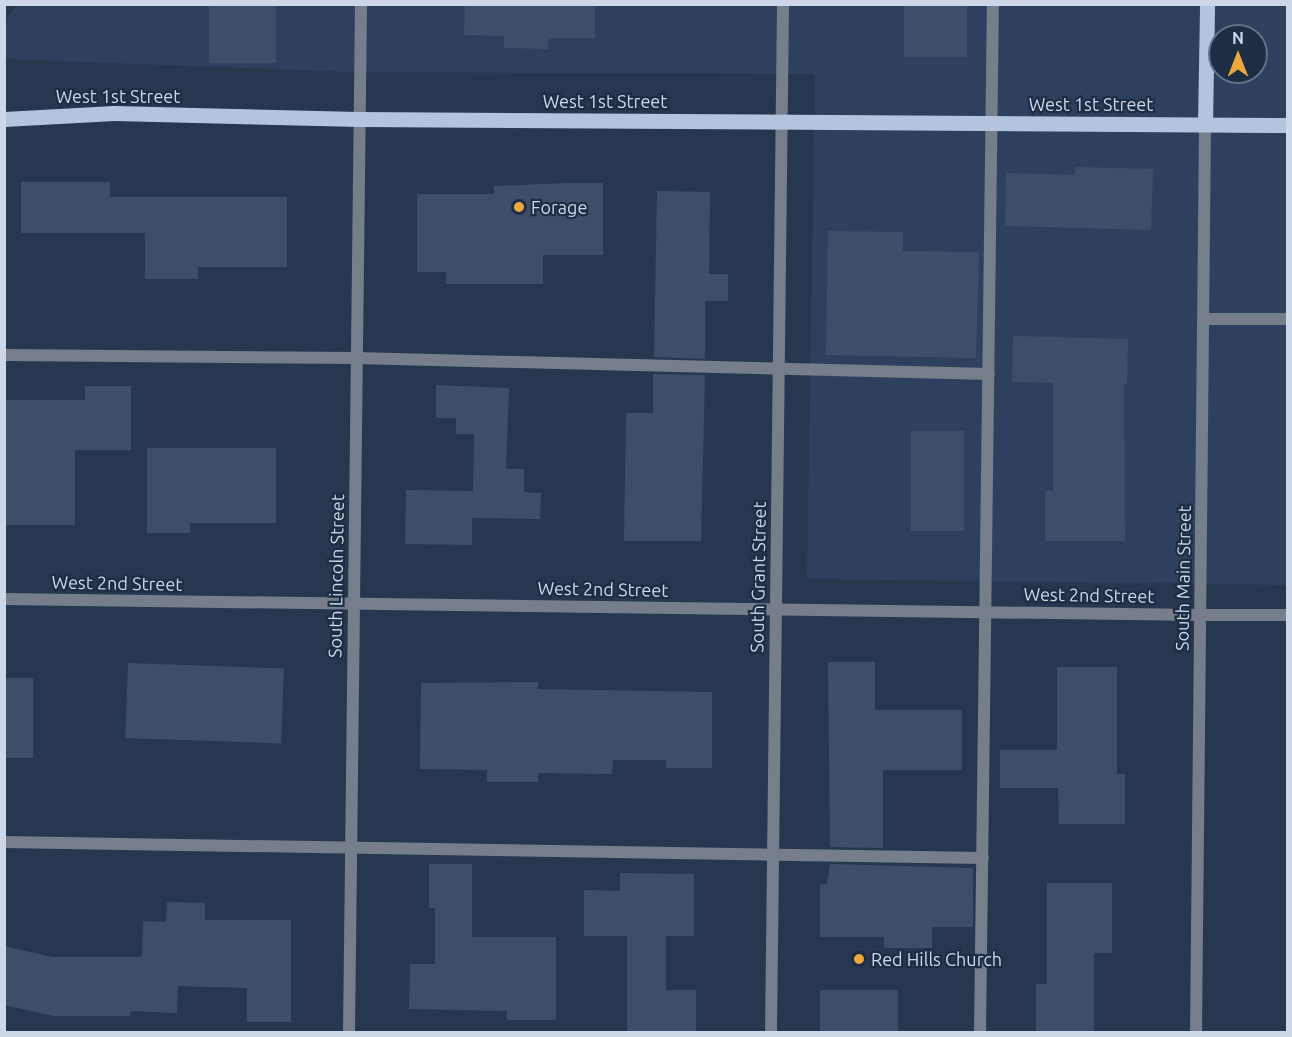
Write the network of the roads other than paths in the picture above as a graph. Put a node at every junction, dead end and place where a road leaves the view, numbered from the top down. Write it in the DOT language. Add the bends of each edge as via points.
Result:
graph roads {
  1 [pos="361,4"];
  2 [pos="783,4"];
  3 [pos="993,4"];
  4 [pos="1207,4"];
  5 [pos="4,119"];
  6 [pos="359,119"];
  7 [pos="783,122"];
  8 [pos="992,123"];
  9 [pos="1205,124"];
  10 [pos="1287,125"];
  11 [pos="1204,319"];
  12 [pos="1287,319"];
  13 [pos="4,355"];
  14 [pos="356,358"];
  15 [pos="778,368"];
  16 [pos="989,374"];
  17 [pos="4,599"];
  18 [pos="353,604"];
  19 [pos="776,609"];
  20 [pos="987,612"];
  21 [pos="1201,615"];
  22 [pos="1287,615"];
  23 [pos="4,842"];
  24 [pos="351,848"];
  25 [pos="772,854"];
  26 [pos="983,858"];
  27 [pos="349,1032"];
  28 [pos="771,1032"];
  29 [pos="980,1032"];
  30 [pos="1196,1032"];
  1 -- 6 [label="street, South Lincoln Street"];
  2 -- 7 [label="street, South Grant Street"];
  3 -- 8 [label="street"];
  4 -- 9 [label="main road"];
  5 -- 6 [label="main road, West 1st Street" via="114,113"];
  6 -- 7 [label="main road, West 1st Street"];
  6 -- 14 [label="street, South Lincoln Street"];
  7 -- 8 [label="main road, West 1st Street"];
  7 -- 15 [label="street, South Grant Street"];
  8 -- 9 [label="main road, West 1st Street"];
  8 -- 16 [label="street"];
  9 -- 10 [label="main road, West 1st Street"];
  9 -- 11 [label="street, South Main Street"];
  11 -- 12 [label="street"];
  11 -- 21 [label="street, South Main Street"];
  13 -- 14 [label="street"];
  14 -- 15 [label="street"];
  14 -- 18 [label="street, South Lincoln Street"];
  15 -- 16 [label="street"];
  15 -- 19 [label="street, South Grant Street"];
  16 -- 20 [label="street"];
  17 -- 18 [label="street, West 2nd Street"];
  18 -- 19 [label="street, West 2nd Street"];
  18 -- 24 [label="street, South Lincoln Street"];
  19 -- 20 [label="street, West 2nd Street"];
  19 -- 25 [label="street, South Grant Street"];
  20 -- 21 [label="street, West 2nd Street"];
  20 -- 26 [label="street"];
  21 -- 22 [label="street, West 2nd Street"];
  21 -- 30 [label="street, South Main Street"];
  23 -- 24 [label="street"];
  24 -- 25 [label="street"];
  24 -- 27 [label="street, South Lincoln Street"];
  25 -- 26 [label="street"];
  25 -- 28 [label="street, South Grant Street"];
  26 -- 29 [label="street"];
}
